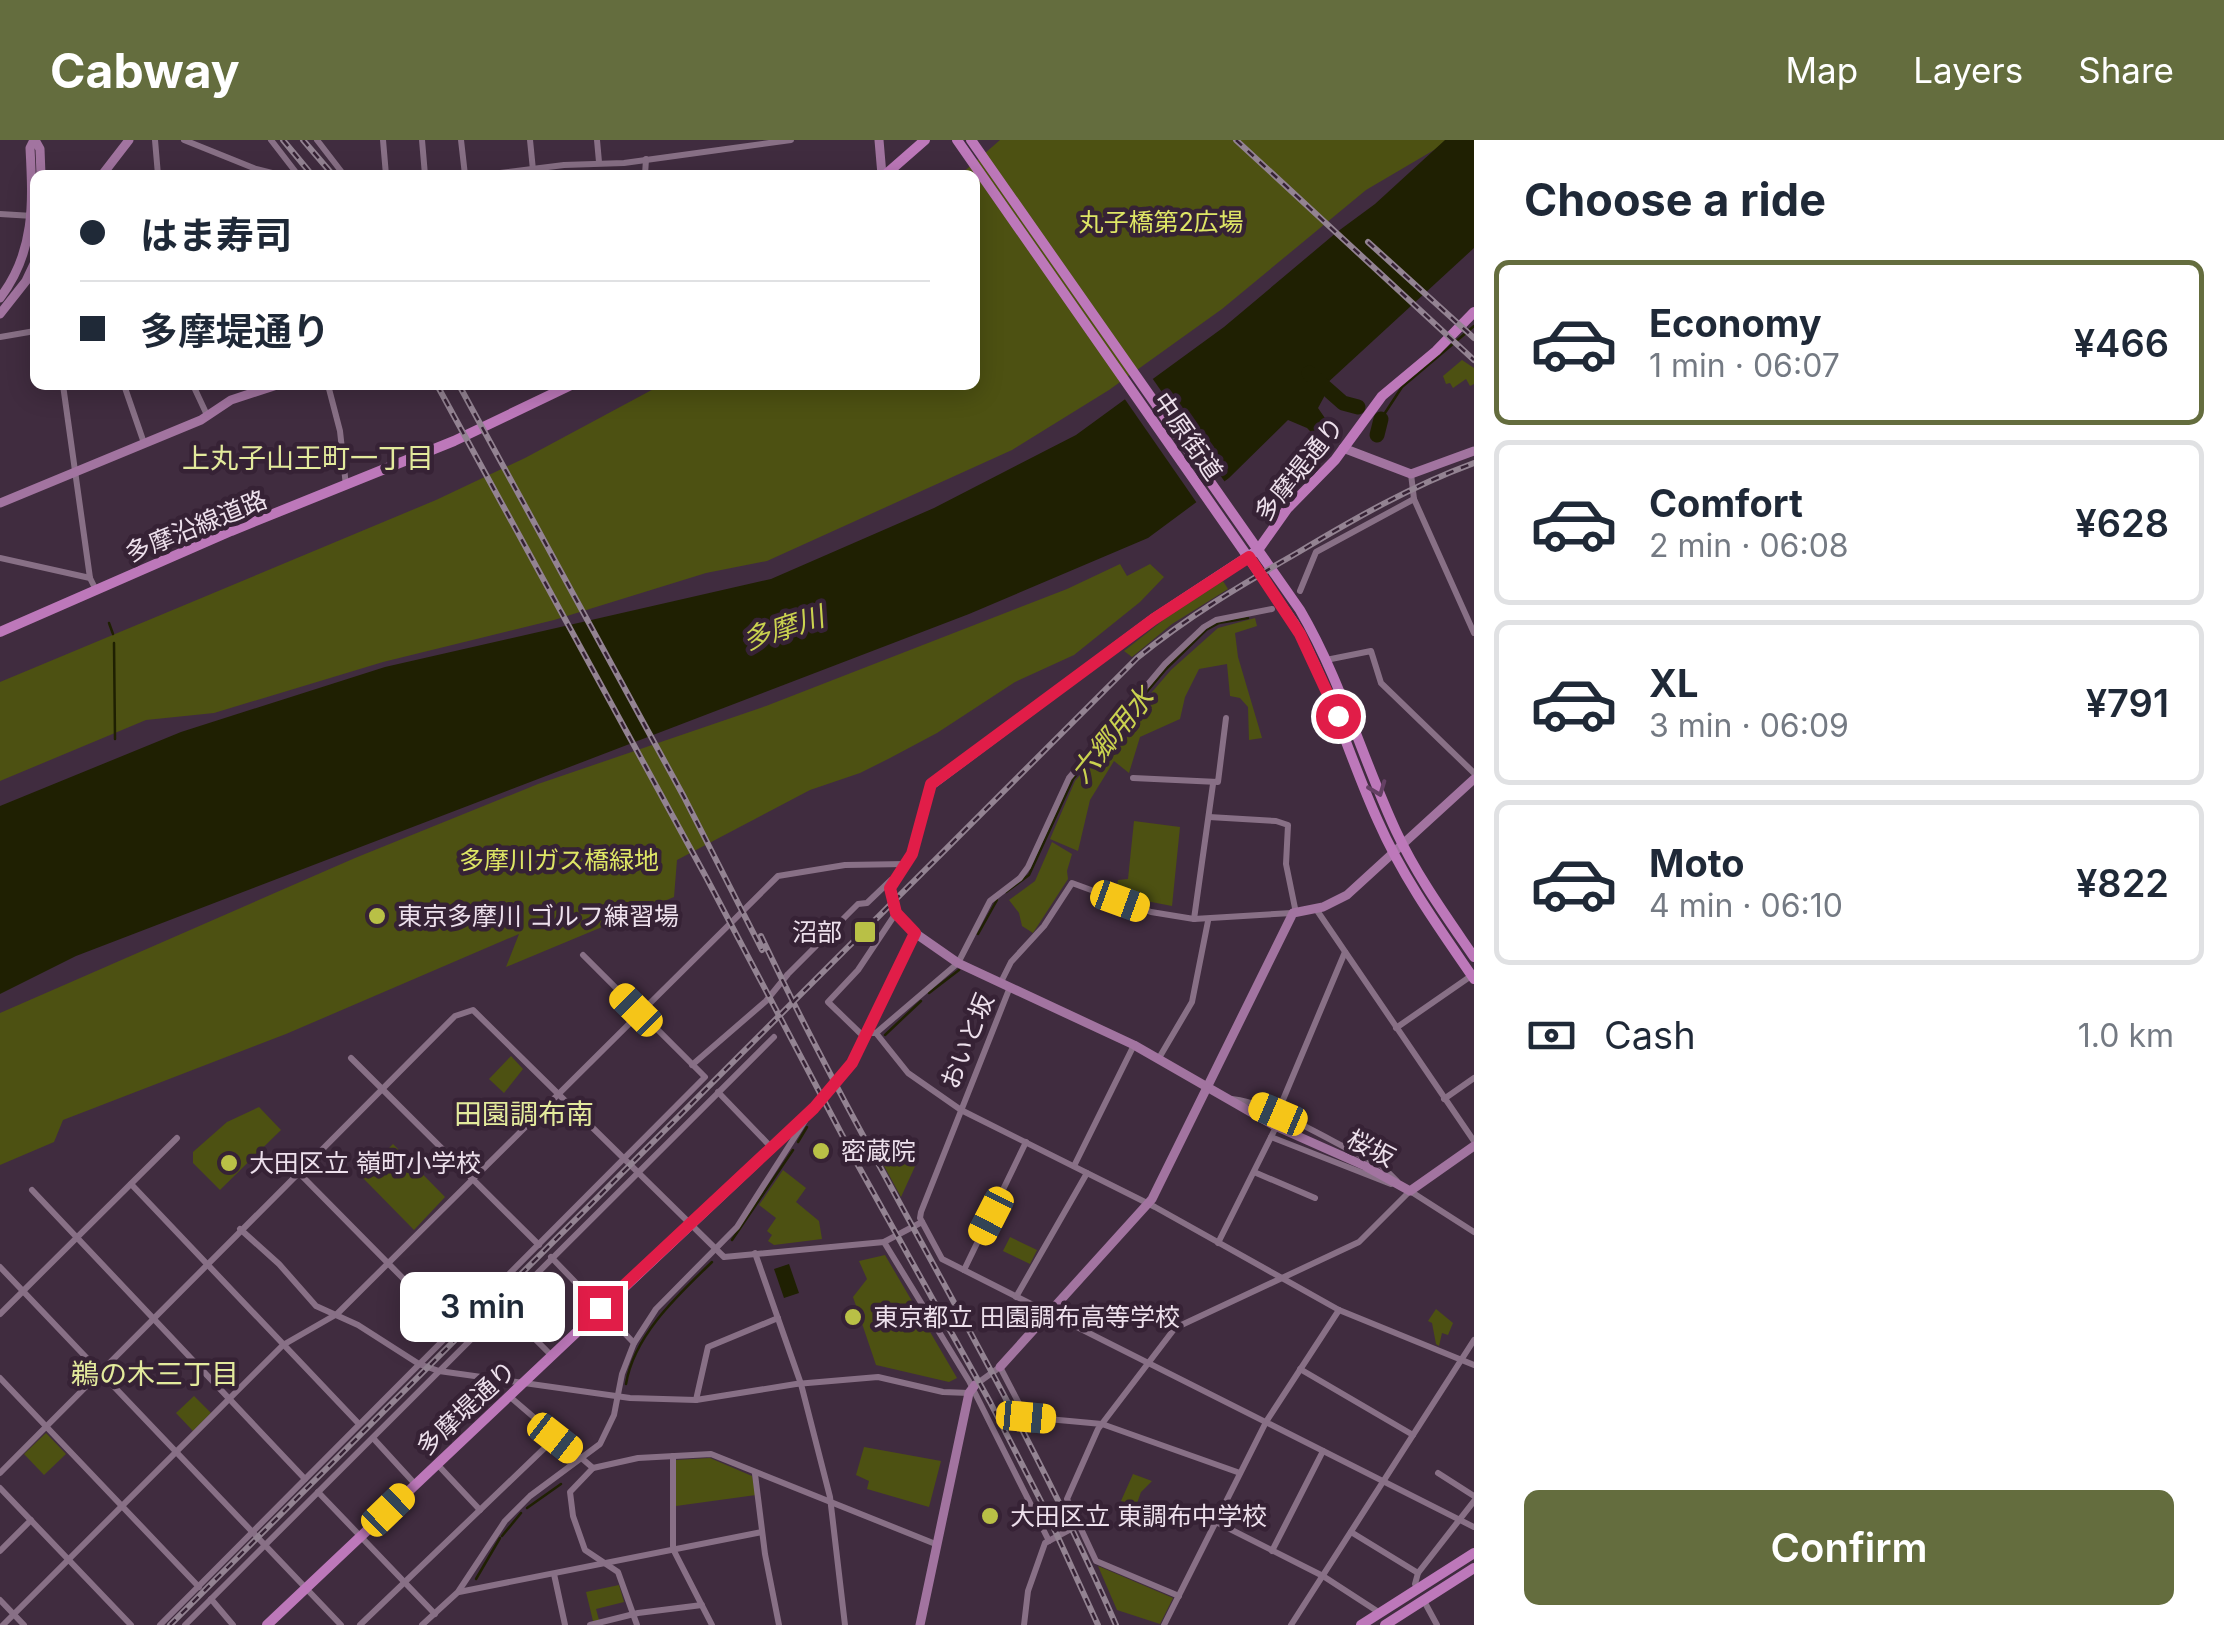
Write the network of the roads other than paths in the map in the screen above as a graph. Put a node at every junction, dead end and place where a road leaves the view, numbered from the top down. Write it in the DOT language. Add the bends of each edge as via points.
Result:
graph roads {
  1 [pos="34,140"];
  2 [pos="129,140"];
  3 [pos="155,140"];
  4 [pos="184,140"];
  5 [pos="272,140"];
  6 [pos="317,140"];
  7 [pos="383,140"];
  8 [pos="422,140"];
  9 [pos="461,140"];
  10 [pos="530,140"];
  11 [pos="597,140"];
  12 [pos="792,140"];
  13 [pos="879,140"];
  14 [pos="924,140"];
  15 [pos="957,140"];
  16 [pos="970,140"];
  17 [pos="774,141"];
  18 [pos="727,144"];
  19 [pos="646,159"];
  20 [pos="599,162"];
  21 [pos="31,170"];
  22 [pos="42,170"];
  23 [pos="106,170"];
  24 [pos="158,170"];
  25 [pos="260,170"];
  26 [pos="294,170"];
  27 [pos="340,170"];
  28 [pos="386,170"];
  29 [pos="425,170"];
  30 [pos="464,170"];
  31 [pos="532,170"];
  32 [pos="646,170"];
  33 [pos="883,170"];
  34 [pos="890,170"];
  35 [pos="979,170"];
  36 [pos="980,172"];
  37 [pos="0,214"];
  38 [pos="30,217"];
  39 [pos="30,233"];
  40 [pos="30,269"];
  41 [pos="0,298"];
  42 [pos="1474,312"];
  43 [pos="0,314"];
  44 [pos="30,332"];
  45 [pos="0,336"];
  46 [pos="64,390"];
  47 [pos="126,390"];
  48 [pos="196,390"];
  49 [pos="262,390"];
  50 [pos="329,390"];
  51 [pos="561,390"];
  52 [pos="208,415"];
  53 [pos="144,443"];
  54 [pos="1344,448"];
  55 [pos="1474,451"];
  56 [pos="76,471"];
  57 [pos="1411,474"];
  58 [pos="346,486"];
  59 [pos="1414,499"];
  60 [pos="0,503"];
  61 [pos="1244,540"];
  62 [pos="1254,553"];
  63 [pos="0,558"];
  64 [pos="90,578"];
  65 [pos="1272,579"];
  66 [pos="96,590"];
  67 [pos="1300,590"];
  68 [pos="1272,609"];
  69 [pos="0,632"];
  70 [pos="1474,633"];
  71 [pos="1326,660"];
  72 [pos="1226,718"];
  73 [pos="1474,776"];
  74 [pos="1132,778"];
  75 [pos="1213,784"];
  76 [pos="1209,817"];
  77 [pos="1403,844"];
  78 [pos="1393,853"];
  79 [pos="907,864"];
  80 [pos="897,879"];
  81 [pos="1316,909"];
  82 [pos="896,913"];
  83 [pos="1295,913"];
  84 [pos="1194,919"];
  85 [pos="1208,920"];
  86 [pos="915,933"];
  87 [pos="1345,952"];
  88 [pos="583,955"];
  89 [pos="1474,957"];
  90 [pos="958,963"];
  91 [pos="1473,977"];
  92 [pos="1005,984"];
  93 [pos="639,1013"];
  94 [pos="1396,1028"];
  95 [pos="871,1034"];
  96 [pos="774,1037"];
  97 [pos="1134,1044"];
  98 [pos="351,1058"];
  99 [pos="1160,1058"];
  100 [pos="692,1064"];
  101 [pos="1474,1078"];
  102 [pos="1206,1086"];
  103 [pos="382,1089"];
  104 [pos="718,1092"];
  105 [pos="558,1094"];
  106 [pos="1225,1098"];
  107 [pos="1444,1099"];
  108 [pos="814,1108"];
  109 [pos="961,1110"];
  110 [pos="1275,1126"];
  111 [pos="177,1138"];
  112 [pos="1026,1142"];
  113 [pos="1474,1144"];
  114 [pos="770,1146"];
  115 [pos="624,1161"];
  116 [pos="1074,1166"];
  117 [pos="636,1172"];
  118 [pos="1254,1172"];
  119 [pos="298,1173"];
  120 [pos="1087,1174"];
  121 [pos="472,1179"];
  122 [pos="131,1184"];
  123 [pos="1406,1189"];
  124 [pos="32,1190"];
  125 [pos="1315,1198"];
  126 [pos="1149,1204"];
  127 [pos="688,1224"];
  128 [pos="920,1224"];
  129 [pos="240,1229"];
  130 [pos="1474,1232"];
  131 [pos="78,1239"];
  132 [pos="887,1241"];
  133 [pos="1218,1242"];
  134 [pos="539,1244"];
  135 [pos="713,1249"];
  136 [pos="755,1253"];
  137 [pos="551,1257"];
  138 [pos="388,1262"];
  139 [pos="207,1263"];
  140 [pos="0,1267"];
  141 [pos="964,1270"];
  142 [pos="1284,1278"];
  143 [pos="23,1290"];
  144 [pos="1016,1297"];
  145 [pos="502,1306"];
  146 [pos="600,1308"];
  147 [pos="1339,1310"];
  148 [pos="0,1314"];
  149 [pos="337,1314"];
  150 [pos="1049,1314"];
  151 [pos="153,1318"];
  152 [pos="778,1318"];
  153 [pos="454,1330"];
  154 [pos="1474,1340"];
  155 [pos="634,1343"];
  156 [pos="283,1344"];
  157 [pos="551,1354"];
  158 [pos="1462,1358"];
  159 [pos="1148,1362"];
  160 [pos="419,1364"];
  161 [pos="1474,1364"];
  162 [pos="998,1368"];
  163 [pos="1300,1369"];
  164 [pos="440,1371"];
  165 [pos="100,1372"];
  166 [pos="0,1378"];
  167 [pos="522,1384"];
  168 [pos="801,1384"];
  169 [pos="972,1388"];
  170 [pos="508,1395"];
  171 [pos="618,1398"];
  172 [pos="232,1399"];
  173 [pos="696,1400"];
  174 [pos="1266,1422"];
  175 [pos="359,1424"];
  176 [pos="1102,1424"];
  177 [pos="46,1427"];
  178 [pos="1413,1435"];
  179 [pos="373,1438"];
  180 [pos="555,1438"];
  181 [pos="1322,1451"];
  182 [pos="177,1453"];
  183 [pos="674,1456"];
  184 [pos="583,1460"];
  185 [pos="436,1464"];
  186 [pos="593,1468"];
  187 [pos="755,1473"];
  188 [pos="1240,1473"];
  189 [pos="1438,1473"];
  190 [pos="0,1474"];
  191 [pos="305,1479"];
  192 [pos="1384,1480"];
  193 [pos="415,1484"];
  194 [pos="0,1488"];
  195 [pos="318,1492"];
  196 [pos="1474,1499"];
  197 [pos="831,1502"];
  198 [pos="122,1507"];
  199 [pos="480,1510"];
  200 [pos="32,1520"];
  201 [pos="1462,1520"];
  202 [pos="1216,1522"];
  203 [pos="1080,1524"];
  204 [pos="1474,1528"];
  205 [pos="762,1532"];
  206 [pos="1351,1532"];
  207 [pos="252,1533"];
  208 [pos="360,1536"];
  209 [pos="1051,1539"];
  210 [pos="264,1545"];
  211 [pos="938,1545"];
  212 [pos="673,1549"];
  213 [pos="0,1551"];
  214 [pos="1272,1551"];
  215 [pos="1474,1553"];
  216 [pos="70,1561"];
  217 [pos="610,1564"];
  218 [pos="1474,1572"];
  219 [pos="554,1574"];
  220 [pos="1418,1574"];
  221 [pos="1322,1576"];
  222 [pos="404,1582"];
  223 [pos="198,1586"];
  224 [pos="306,1589"];
  225 [pos="1418,1590"];
  226 [pos="458,1592"];
  227 [pos="1179,1596"];
  228 [pos="211,1599"];
  229 [pos="0,1600"];
  230 [pos="1424,1601"];
  231 [pos="702,1606"];
  232 [pos="1380,1613"];
  233 [pos="14,1614"];
  234 [pos="435,1614"];
  235 [pos="633,1614"];
  236 [pos="3,1625"];
  237 [pos="24,1625"];
  238 [pos="132,1625"];
  239 [pos="160,1625"];
  240 [pos="185,1625"];
  241 [pos="234,1625"];
  242 [pos="267,1625"];
  243 [pos="341,1625"];
  244 [pos="360,1625"];
  245 [pos="422,1625"];
  246 [pos="565,1625"];
  247 [pos="590,1625"];
  248 [pos="637,1625"];
  249 [pos="712,1625"];
  250 [pos="779,1625"];
  251 [pos="845,1625"];
  252 [pos="920,1625"];
  253 [pos="1024,1625"];
  254 [pos="1164,1625"];
  255 [pos="1292,1625"];
  256 [pos="1361,1625"];
  257 [pos="1385,1625"];
  258 [pos="1437,1625"];
  1 -- 21 [label="street"];
  1 -- 22 [label="street"];
  2 -- 23 [label="street"];
  3 -- 24 [label="street"];
  4 -- 25 [label="street"];
  5 -- 26 [label="street"];
  6 -- 27 [label="street"];
  7 -- 28 [label="street"];
  8 -- 29 [label="street"];
  9 -- 30 [label="street"];
  10 -- 31 [label="street"];
  11 -- 20 [label="street"];
  12 -- 17 [label="street"];
  13 -- 33 [label="street"];
  14 -- 34 [label="main road"];
  15 -- 35 [label="main road, 中原街道"];
  16 -- 61 [label="main road, 中原街道"];
  17 -- 18 [label="street"];
  18 -- 19 [label="street"];
  19 -- 20 [label="street"];
  19 -- 32 [label="street"];
  20 -- 31 [label="street"];
  36 -- 61 [label="main road, 中原街道"];
  37 -- 38 [label="street"];
  39 -- 41 [label="street"];
  40 -- 43 [label="street"];
  42 -- 54 [label="main road, 多摩堤通り" via="1389,388"];
  44 -- 45 [label="street"];
  46 -- 56 [label="street"];
  47 -- 53 [label="street"];
  48 -- 52 [label="street"];
  49 -- 52 [label="street"];
  50 -- 58 [label="street"];
  51 -- 58 [label="main road, 多摩沿線道路"];
  52 -- 53 [label="street"];
  53 -- 56 [label="street"];
  54 -- 57 [label="street"];
  54 -- 62 [label="main road, 多摩堤通り"];
  55 -- 57 [label="street"];
  56 -- 60 [label="street"];
  56 -- 64 [label="street"];
  57 -- 59 [label="street"];
  58 -- 66 [label="main road, 多摩沿線道路"];
  59 -- 67 [label="street" via="1316,552"];
  59 -- 70 [label="street"];
  61 -- 62 [label="main road, 中原街道"];
  62 -- 65 [label="main road, 中原街道"];
  62 -- 79 [label="main road, 多摩堤通り" via="931,784"];
  63 -- 64 [label="street"];
  64 -- 66 [label="street"];
  65 -- 71 [label="main road, 中原街道" via="1300,610"];
  65 -- 78 [label="main road, 中原街道" via="1323,680"];
  66 -- 69 [label="main road, 多摩沿線道路"];
  68 -- 90 [label="street" via="1216,620 1166,664 1069,778 1028,868 990,901"];
  71 -- 73 [label="street" via="1371,652 1381,683"];
  71 -- 77 [label="main road, 中原街道, one-way"];
  72 -- 75 [label="street"];
  73 -- 77 [label="street"];
  74 -- 75 [label="street"];
  75 -- 76 [label="street"];
  76 -- 83 [label="street" via="1288,825 1286,864"];
  76 -- 84 [label="street"];
  77 -- 78 [label="street"];
  77 -- 89 [label="main road, 中原街道"];
  78 -- 81 [label="street" via="1347,895"];
  78 -- 91 [label="main road, 中原街道"];
  79 -- 80 [label="main road, 多摩堤通り"];
  79 -- 93 [label="street" via="778,876"];
  80 -- 82 [label="main road" via="890,892"];
  80 -- 100 [label="street" via="858,904 766,1001"];
  81 -- 83 [label="street"];
  81 -- 87 [label="street"];
  82 -- 86 [label="main road"];
  82 -- 95 [label="street" via="828,1002 860,1033"];
  83 -- 85 [label="street"];
  83 -- 102 [label="street"];
  84 -- 85 [label="street"];
  84 -- 92 [label="street, おいと坂" via="1150,912 1072,883 1011,962"];
  85 -- 99 [label="street" via="1192,1002"];
  86 -- 90 [label="street, 桜坂"];
  86 -- 95 [label="main road, 多摩堤通り"];
  87 -- 94 [label="street"];
  87 -- 110 [label="street"];
  88 -- 93 [label="street"];
  90 -- 92 [label="street, 桜坂"];
  90 -- 95 [label="street"];
  91 -- 94 [label="street"];
  92 -- 97 [label="street, 桜坂"];
  92 -- 109 [label="street, おいと坂"];
  93 -- 100 [label="street"];
  93 -- 105 [label="street"];
  94 -- 107 [label="street"];
  95 -- 108 [label="main road, 多摩堤通り"];
  95 -- 109 [label="street" via="908,1073"];
  96 -- 104 [label="street"];
  97 -- 99 [label="street, 桜坂"];
  97 -- 116 [label="street"];
  98 -- 103 [label="street"];
  99 -- 102 [label="street, 桜坂"];
  100 -- 115 [label="street" via="704,1077"];
  101 -- 107 [label="street"];
  102 -- 106 [label="street, 桜坂"];
  102 -- 126 [label="street"];
  103 -- 105 [label="street" via="468,1009"];
  103 -- 119 [label="street"];
  103 -- 121 [label="street"];
  104 -- 114 [label="street"];
  104 -- 117 [label="street"];
  105 -- 115 [label="street"];
  105 -- 121 [label="street"];
  106 -- 110 [label="street" via="1245,1100"];
  106 -- 123 [label="street, 桜坂"];
  107 -- 113 [label="street"];
  108 -- 114 [label="main road, 多摩堤通り"];
  108 -- 135 [label="street" via="737,1228"];
  109 -- 112 [label="street"];
  109 -- 128 [label="street, おいと坂"];
  110 -- 118 [label="street"];
  110 -- 123 [label="street"];
  110 -- 123 [label="street" via="1382,1166"];
  111 -- 122 [label="street"];
  112 -- 116 [label="street"];
  112 -- 141 [label="street"];
  113 -- 123 [label="street"];
  114 -- 127 [label="main road, 多摩堤通り"];
  115 -- 117 [label="street"];
  115 -- 134 [label="street"];
  116 -- 120 [label="street"];
  117 -- 127 [label="street"];
  117 -- 137 [label="street"];
  118 -- 125 [label="street"];
  118 -- 133 [label="street"];
  119 -- 129 [label="street"];
  119 -- 138 [label="street"];
  120 -- 126 [label="street"];
  120 -- 144 [label="street"];
  121 -- 134 [label="street"];
  121 -- 138 [label="street"];
  122 -- 131 [label="street"];
  122 -- 139 [label="street"];
  123 -- 130 [label="street"];
  123 -- 142 [label="street" via="1360,1242"];
  124 -- 131 [label="street"];
  126 -- 133 [label="street"];
  126 -- 150 [label="street"];
  127 -- 135 [label="street"];
  127 -- 146 [label="main road, 多摩堤通り"];
  128 -- 132 [label="street"];
  128 -- 141 [label="street" via="942,1259"];
  129 -- 139 [label="street"];
  129 -- 149 [label="street" via="316,1306"];
  131 -- 143 [label="street"];
  131 -- 151 [label="street"];
  132 -- 136 [label="street"];
  132 -- 169 [label="street"];
  133 -- 142 [label="street"];
  134 -- 153 [label="street"];
  135 -- 136 [label="street" via="724,1257"];
  135 -- 155 [label="street" via="656,1309"];
  136 -- 152 [label="street"];
  137 -- 145 [label="street"];
  137 -- 146 [label="street"];
  138 -- 149 [label="street"];
  138 -- 153 [label="street"];
  139 -- 151 [label="street"];
  139 -- 156 [label="street"];
  140 -- 143 [label="street"];
  141 -- 144 [label="street"];
  142 -- 147 [label="street"];
  142 -- 159 [label="street" via="1175,1328"];
  143 -- 148 [label="street"];
  143 -- 165 [label="street"];
  144 -- 150 [label="street"];
  145 -- 157 [label="street"];
  145 -- 164 [label="street"];
  146 -- 155 [label="street"];
  146 -- 157 [label="main road, 多摩堤通り"];
  147 -- 158 [label="street"];
  147 -- 163 [label="street"];
  149 -- 156 [label="street"];
  149 -- 160 [label="street"];
  150 -- 159 [label="street"];
  150 -- 162 [label="street"];
  151 -- 165 [label="street"];
  151 -- 172 [label="street"];
  152 -- 168 [label="street"];
  152 -- 173 [label="street" via="708,1346"];
  153 -- 160 [label="street"];
  154 -- 158 [label="street"];
  155 -- 171 [label="street"];
  156 -- 172 [label="street"];
  156 -- 175 [label="street"];
  157 -- 167 [label="main road, 多摩堤通り"];
  158 -- 161 [label="street"];
  158 -- 178 [label="street"];
  159 -- 174 [label="street"];
  159 -- 176 [label="street"];
  160 -- 164 [label="street"];
  160 -- 175 [label="street"];
  162 -- 169 [label="street"];
  162 -- 176 [label="street" via="1026,1417"];
  163 -- 174 [label="street"];
  163 -- 178 [label="street"];
  164 -- 167 [label="street"];
  164 -- 179 [label="street"];
  165 -- 177 [label="street"];
  165 -- 182 [label="street"];
  166 -- 177 [label="street"];
  167 -- 170 [label="main road, 多摩堤通り"];
  167 -- 171 [label="street"];
  168 -- 169 [label="street" via="878,1377 944,1392"];
  168 -- 173 [label="street"];
  168 -- 197 [label="street"];
  169 -- 209 [label="street"];
  169 -- 211 [label="street"];
  170 -- 180 [label="street"];
  170 -- 185 [label="main road, 多摩堤通り"];
  171 -- 173 [label="street"];
  171 -- 184 [label="street" via="600,1444"];
  172 -- 182 [label="street"];
  172 -- 191 [label="street"];
  174 -- 181 [label="street"];
  174 -- 188 [label="street"];
  175 -- 191 [label="street"];
  176 -- 188 [label="street"];
  176 -- 203 [label="street" via="1067,1499"];
  177 -- 190 [label="street"];
  177 -- 198 [label="street"];
  178 -- 192 [label="street"];
  179 -- 193 [label="street"];
  179 -- 195 [label="street"];
  180 -- 184 [label="street"];
  180 -- 199 [label="street"];
  181 -- 192 [label="street"];
  181 -- 214 [label="street"];
  182 -- 198 [label="street"];
  182 -- 207 [label="street"];
  183 -- 186 [label="street"];
  183 -- 187 [label="street" via="711,1454"];
  183 -- 212 [label="street"];
  184 -- 186 [label="street"];
  184 -- 226 [label="street" via="505,1520"];
  185 -- 193 [label="main road, 多摩堤通り"];
  185 -- 199 [label="street"];
  186 -- 217 [label="street" via="570,1492 573,1516 585,1550"];
  187 -- 197 [label="street"];
  187 -- 205 [label="street"];
  188 -- 202 [label="street"];
  189 -- 196 [label="street"];
  191 -- 207 [label="street"];
  192 -- 201 [label="street"];
  192 -- 206 [label="street"];
  193 -- 208 [label="main road, 多摩堤通り"];
  194 -- 200 [label="street"];
  195 -- 208 [label="street"];
  195 -- 210 [label="street"];
  196 -- 201 [label="street"];
  197 -- 211 [label="street"];
  197 -- 251 [label="street"];
  198 -- 216 [label="street"];
  198 -- 223 [label="street"];
  199 -- 222 [label="street"];
  200 -- 213 [label="street"];
  200 -- 216 [label="street"];
  201 -- 204 [label="street"];
  201 -- 220 [label="street"];
  202 -- 214 [label="street"];
  202 -- 227 [label="street"];
  203 -- 209 [label="street"];
  203 -- 227 [label="street" via="1096,1560"];
  205 -- 212 [label="street"];
  205 -- 250 [label="street"];
  206 -- 220 [label="street"];
  206 -- 221 [label="street"];
  207 -- 210 [label="street"];
  207 -- 223 [label="street"];
  208 -- 222 [label="street"];
  208 -- 224 [label="main road, 多摩堤通り"];
  209 -- 253 [label="street" via="1034,1566"];
  210 -- 224 [label="street"];
  210 -- 228 [label="street"];
  211 -- 252 [label="street"];
  212 -- 217 [label="street"];
  212 -- 231 [label="street"];
  214 -- 221 [label="street"];
  215 -- 225 [label="main road"];
  216 -- 233 [label="street"];
  216 -- 238 [label="street"];
  217 -- 219 [label="street"];
  217 -- 235 [label="street"];
  218 -- 230 [label="main road"];
  219 -- 226 [label="street"];
  219 -- 246 [label="street"];
  220 -- 225 [label="street"];
  221 -- 232 [label="street"];
  221 -- 255 [label="street"];
  222 -- 234 [label="street"];
  222 -- 244 [label="street"];
  223 -- 239 [label="street"];
  224 -- 242 [label="main road, 多摩堤通り"];
  224 -- 243 [label="street"];
  225 -- 232 [label="main road"];
  226 -- 234 [label="street"];
  227 -- 254 [label="street"];
  228 -- 240 [label="street"];
  228 -- 241 [label="street"];
  229 -- 233 [label="street"];
  230 -- 257 [label="main road"];
  230 -- 258 [label="street"];
  231 -- 235 [label="street"];
  231 -- 249 [label="street"];
  232 -- 256 [label="main road"];
  233 -- 236 [label="street"];
  233 -- 237 [label="street"];
  234 -- 245 [label="street"];
  235 -- 247 [label="street"];
  235 -- 248 [label="street"];
}
